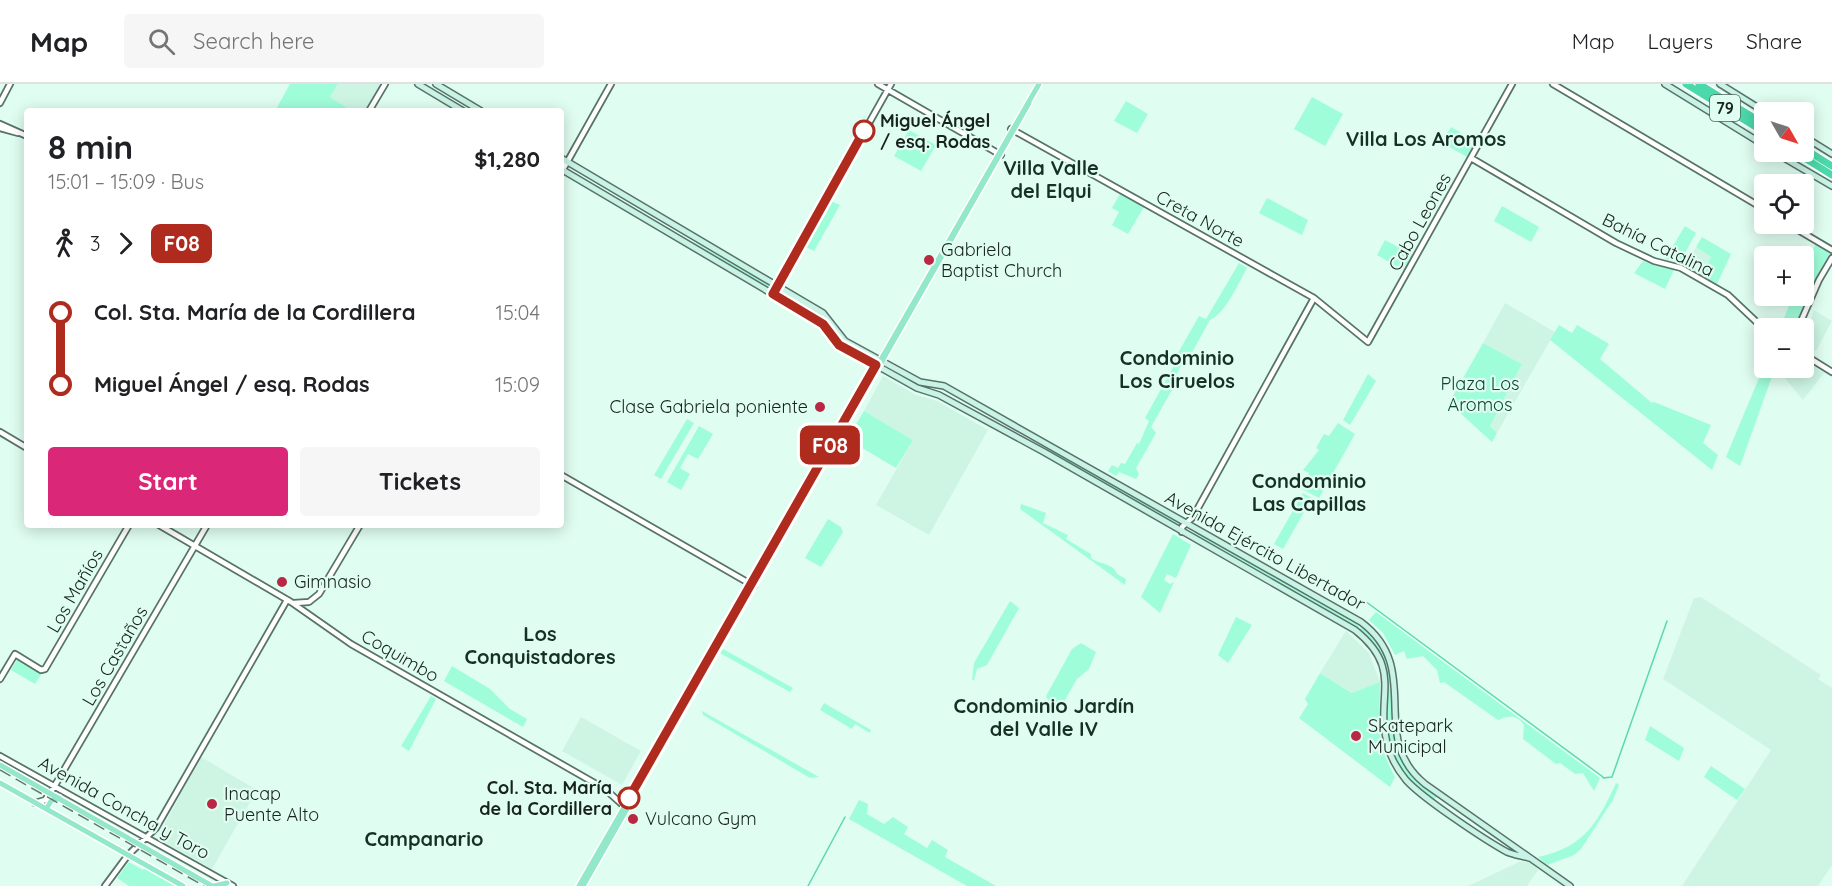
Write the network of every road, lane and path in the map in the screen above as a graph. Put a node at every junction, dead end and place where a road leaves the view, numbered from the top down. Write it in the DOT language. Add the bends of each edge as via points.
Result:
graph roads {
  1 [pos="10,84"];
  2 [pos="385,84"];
  3 [pos="418,84"];
  4 [pos="436,84"];
  5 [pos="612,84"];
  6 [pos="878,84"];
  7 [pos="891,84"];
  8 [pos="1039,84"];
  9 [pos="1512,84"];
  10 [pos="1552,84"];
  11 [pos="1665,84"];
  12 [pos="1686,84"];
  13 [pos="1699,84"];
  14 [pos="1720,84"];
  15 [pos="888,90"];
  16 [pos="0,103"];
  17 [pos="1754,105"];
  18 [pos="371,108"];
  19 [pos="458,108"];
  20 [pos="476,108"];
  21 [pos="1754,118"];
  22 [pos="1754,126"];
  23 [pos="0,127"];
  24 [pos="1013,130"];
  25 [pos="24,135"];
  26 [pos="1754,140"];
  27 [pos="1814,143"];
  28 [pos="999,154"];
  29 [pos="1832,154"];
  30 [pos="1814,155"];
  31 [pos="1471,158"];
  32 [pos="564,160"];
  33 [pos="567,162"];
  34 [pos="1791,162"];
  35 [pos="1811,162"];
  36 [pos="1832,166"];
  37 [pos="564,167"];
  38 [pos="564,171"];
  39 [pos="1832,175"];
  40 [pos="1832,186"];
  41 [pos="1754,203"];
  42 [pos="1805,234"];
  43 [pos="1832,250"];
  44 [pos="1832,258"];
  45 [pos="777,287"];
  46 [pos="773,294"];
  47 [pos="1314,298"];
  48 [pos="802,301"];
  49 [pos="798,309"];
  50 [pos="1802,318"];
  51 [pos="1754,320"];
  52 [pos="1368,342"];
  53 [pos="1814,361"];
  54 [pos="879,363"];
  55 [pos="1832,372"];
  56 [pos="993,414"];
  57 [pos="987,422"];
  58 [pos="0,432"];
  59 [pos="1030,435"];
  60 [pos="1018,438"];
  61 [pos="24,446"];
  62 [pos="564,477"];
  63 [pos="1193,517"];
  64 [pos="1186,524"];
  65 [pos="127,528"];
  66 [pos="164,528"];
  67 [pos="205,528"];
  68 [pos="358,528"];
  69 [pos="1193,528"];
  70 [pos="1185,534"];
  71 [pos="195,546"];
  72 [pos="753,585"];
  73 [pos="289,601"];
  74 [pos="1361,622"];
  75 [pos="1355,630"];
  76 [pos="0,679"];
  77 [pos="0,758"];
  78 [pos="0,765"];
  79 [pos="11,771"];
  80 [pos="0,783"];
  81 [pos="52,790"];
  82 [pos="1440,795"];
  83 [pos="59,798"];
  84 [pos="35,803"];
  85 [pos="1435,803"];
  86 [pos="48,806"];
  87 [pos="626,808"];
  88 [pos="1473,818"];
  89 [pos="1468,825"];
  90 [pos="146,839"];
  91 [pos="139,845"];
  92 [pos="128,855"];
  93 [pos="1534,859"];
  94 [pos="230,884"];
  95 [pos="105,886"];
  96 [pos="183,886"];
  97 [pos="213,886"];
  98 [pos="581,886"];
  99 [pos="1570,886"];
  1 -- 16 [label="street"];
  2 -- 18 [label="street"];
  3 -- 19 [label="main road"];
  4 -- 20 [label="main road"];
  5 -- 33 [label="street"];
  6 -- 15 [label="street"];
  7 -- 15 [label="street"];
  8 -- 24 [label="main road"];
  9 -- 31 [label="street, Cabo Leones"];
  10 -- 41 [label="street"];
  11 -- 26 [label="main road"];
  12 -- 22 [label="highway, 79"];
  13 -- 21 [label="highway, 79"];
  14 -- 17 [label="main road"];
  15 -- 28 [label="street"];
  15 -- 45 [label="street"];
  23 -- 25 [label="street"];
  24 -- 28 [label="main road"];
  24 -- 47 [label="street, Creta Norte"];
  27 -- 29 [label="main road"];
  28 -- 54 [label="main road"];
  30 -- 36 [label="highway"];
  31 -- 51 [label="street, Bahía Catalina" via="1616,243 1678,267 1728,295"];
  31 -- 52 [label="street, Cabo Leones"];
  32 -- 33 [label="main road, Avenida Ejército Libertador"];
  33 -- 37 [label="street"];
  33 -- 45 [label="main road, Avenida Ejército Libertador"];
  34 -- 40 [label="main road"];
  35 -- 39 [label="highway"];
  38 -- 46 [label="main road, Avenida Ejército Libertador"];
  42 -- 43 [label="street"];
  44 -- 50 [label="street"];
  45 -- 46 [label="street"];
  45 -- 48 [label="main road, Avenida Ejército Libertador"];
  46 -- 49 [label="main road, Avenida Ejército Libertador"];
  47 -- 52 [label="street, Creta Norte"];
  47 -- 63 [label="street"];
  48 -- 49 [label="main road"];
  48 -- 54 [label="main road, Avenida Ejército Libertador" via="828,318 843,339"];
  49 -- 54 [label="main road, Avenida Ejército Libertador" via="823,324 839,345"];
  53 -- 55 [label="street"];
  54 -- 56 [label="main road, Avenida Ejército Libertador" via="922,383 942,385"];
  54 -- 57 [label="main road, Avenida Ejército Libertador" via="917,388 939,395"];
  54 -- 72 [label="main road"];
  56 -- 57 [label="main road"];
  56 -- 59 [label="main road, Avenida Ejército Libertador"];
  57 -- 60 [label="main road, Avenida Ejército Libertador"];
  58 -- 61 [label="street"];
  59 -- 60 [label="main road"];
  59 -- 64 [label="main road, Avenida Ejército Libertador"];
  60 -- 70 [label="main road, Avenida Ejército Libertador"];
  62 -- 72 [label="street"];
  63 -- 64 [label="street"];
  63 -- 69 [label="street"];
  64 -- 69 [label="main road, Avenida Ejército Libertador"];
  64 -- 70 [label="street" via="1182,527"];
  65 -- 76 [label="street, Los Mañíos" via="43,670 15,654"];
  66 -- 71 [label="street, Coquimbo"];
  67 -- 71 [label="street, Los Castaños"];
  68 -- 73 [label="street" via="319,594 309,602"];
  69 -- 70 [label="street" via="1193,534"];
  69 -- 74 [label="main road, Avenida Ejército Libertador"];
  70 -- 75 [label="main road, Avenida Ejército Libertador"];
  71 -- 73 [label="street, Coquimbo"];
  71 -- 81 [label="street, Los Castaños"];
  72 -- 87 [label="main road"];
  73 -- 87 [label="street, Coquimbo" via="351,644 605,789"];
  73 -- 90 [label="street"];
  74 -- 75 [label="main road"];
  74 -- 82 [label="main road, Avenida Ejército Libertador" via="1380,641 1393,669 1395,730 1402,757 1416,776"];
  75 -- 85 [label="main road, Avenida Ejército Libertador" via="1373,648 1384,669 1385,730 1392,758 1409,783"];
  77 -- 79 [label="main road"];
  77 -- 81 [label="street, Avenida Concha y Toro"];
  78 -- 79 [label="main road, Avenida Concha y Toro"];
  79 -- 81 [label="main road, Avenida Concha y Toro"];
  80 -- 84 [label="main road"];
  81 -- 83 [label="main road, Avenida Concha y Toro"];
  81 -- 86 [label="street, Los Castaños"];
  81 -- 90 [label="street, Avenida Concha y Toro"];
  82 -- 85 [label="main road"];
  82 -- 88 [label="main road, Avenida Ejército Libertador"];
  83 -- 86 [label="main road"];
  83 -- 91 [label="main road, Avenida Concha y Toro"];
  84 -- 86 [label="main road"];
  84 -- 86 [label="street"];
  85 -- 89 [label="main road, Avenida Ejército Libertador"];
  86 -- 92 [label="main road"];
  87 -- 98 [label="main road"];
  88 -- 89 [label="main road"];
  88 -- 93 [label="main road, Avenida Ejército Libertador"];
  89 -- 93 [label="main road, Avenida Ejército Libertador" via="1507,852"];
  90 -- 91 [label="street"];
  90 -- 94 [label="street, Avenida Concha y Toro"];
  91 -- 92 [label="street"];
  91 -- 97 [label="main road, Avenida Concha y Toro"];
  92 -- 95 [label="street"];
  92 -- 96 [label="main road"];
  93 -- 99 [label="main road"];
  94 -- 97 [label="main road"];
}
